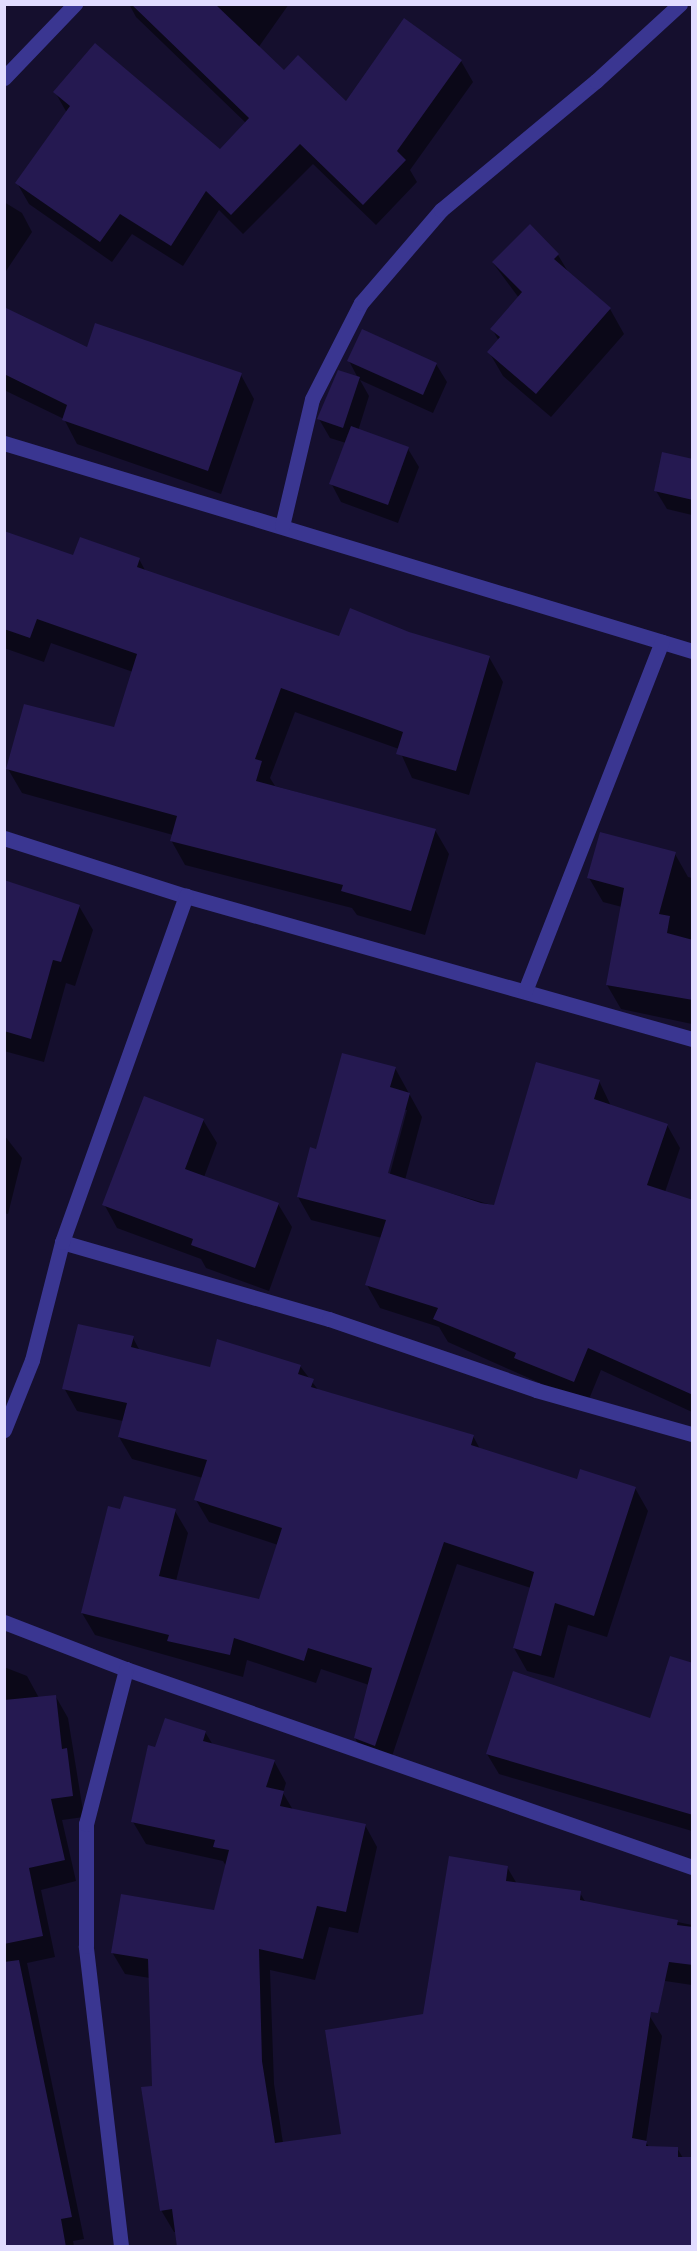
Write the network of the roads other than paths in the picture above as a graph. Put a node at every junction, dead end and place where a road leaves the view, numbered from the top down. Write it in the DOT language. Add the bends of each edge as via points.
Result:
graph roads {
  1 [pos="75,4"];
  2 [pos="680,4"];
  3 [pos="4,78"];
  4 [pos="4,443"];
  5 [pos="282,526"];
  6 [pos="662,642"];
  7 [pos="693,651"];
  8 [pos="4,838"];
  9 [pos="186,896"];
  10 [pos="525,992"];
  11 [pos="693,1039"];
  12 [pos="62,1242"];
  13 [pos="4,1430"];
  14 [pos="693,1434"];
  15 [pos="4,1622"];
  16 [pos="126,1668"];
  17 [pos="693,1867"];
  18 [pos="122,2247"];
  1 -- 3 [label="street"];
  2 -- 5 [label="street" via="596,81 441,210 361,303 312,399"];
  4 -- 5 [label="street"];
  5 -- 6 [label="street"];
  6 -- 7 [label="street"];
  6 -- 10 [label="street"];
  8 -- 9 [label="street"];
  9 -- 10 [label="street"];
  9 -- 12 [label="street"];
  10 -- 11 [label="street"];
  12 -- 13 [label="street" via="32,1360"];
  12 -- 14 [label="street" via="329,1319 536,1390"];
  15 -- 16 [label="street"];
  16 -- 17 [label="street"];
  16 -- 18 [label="street" via="86,1824 86,1946"];
}
